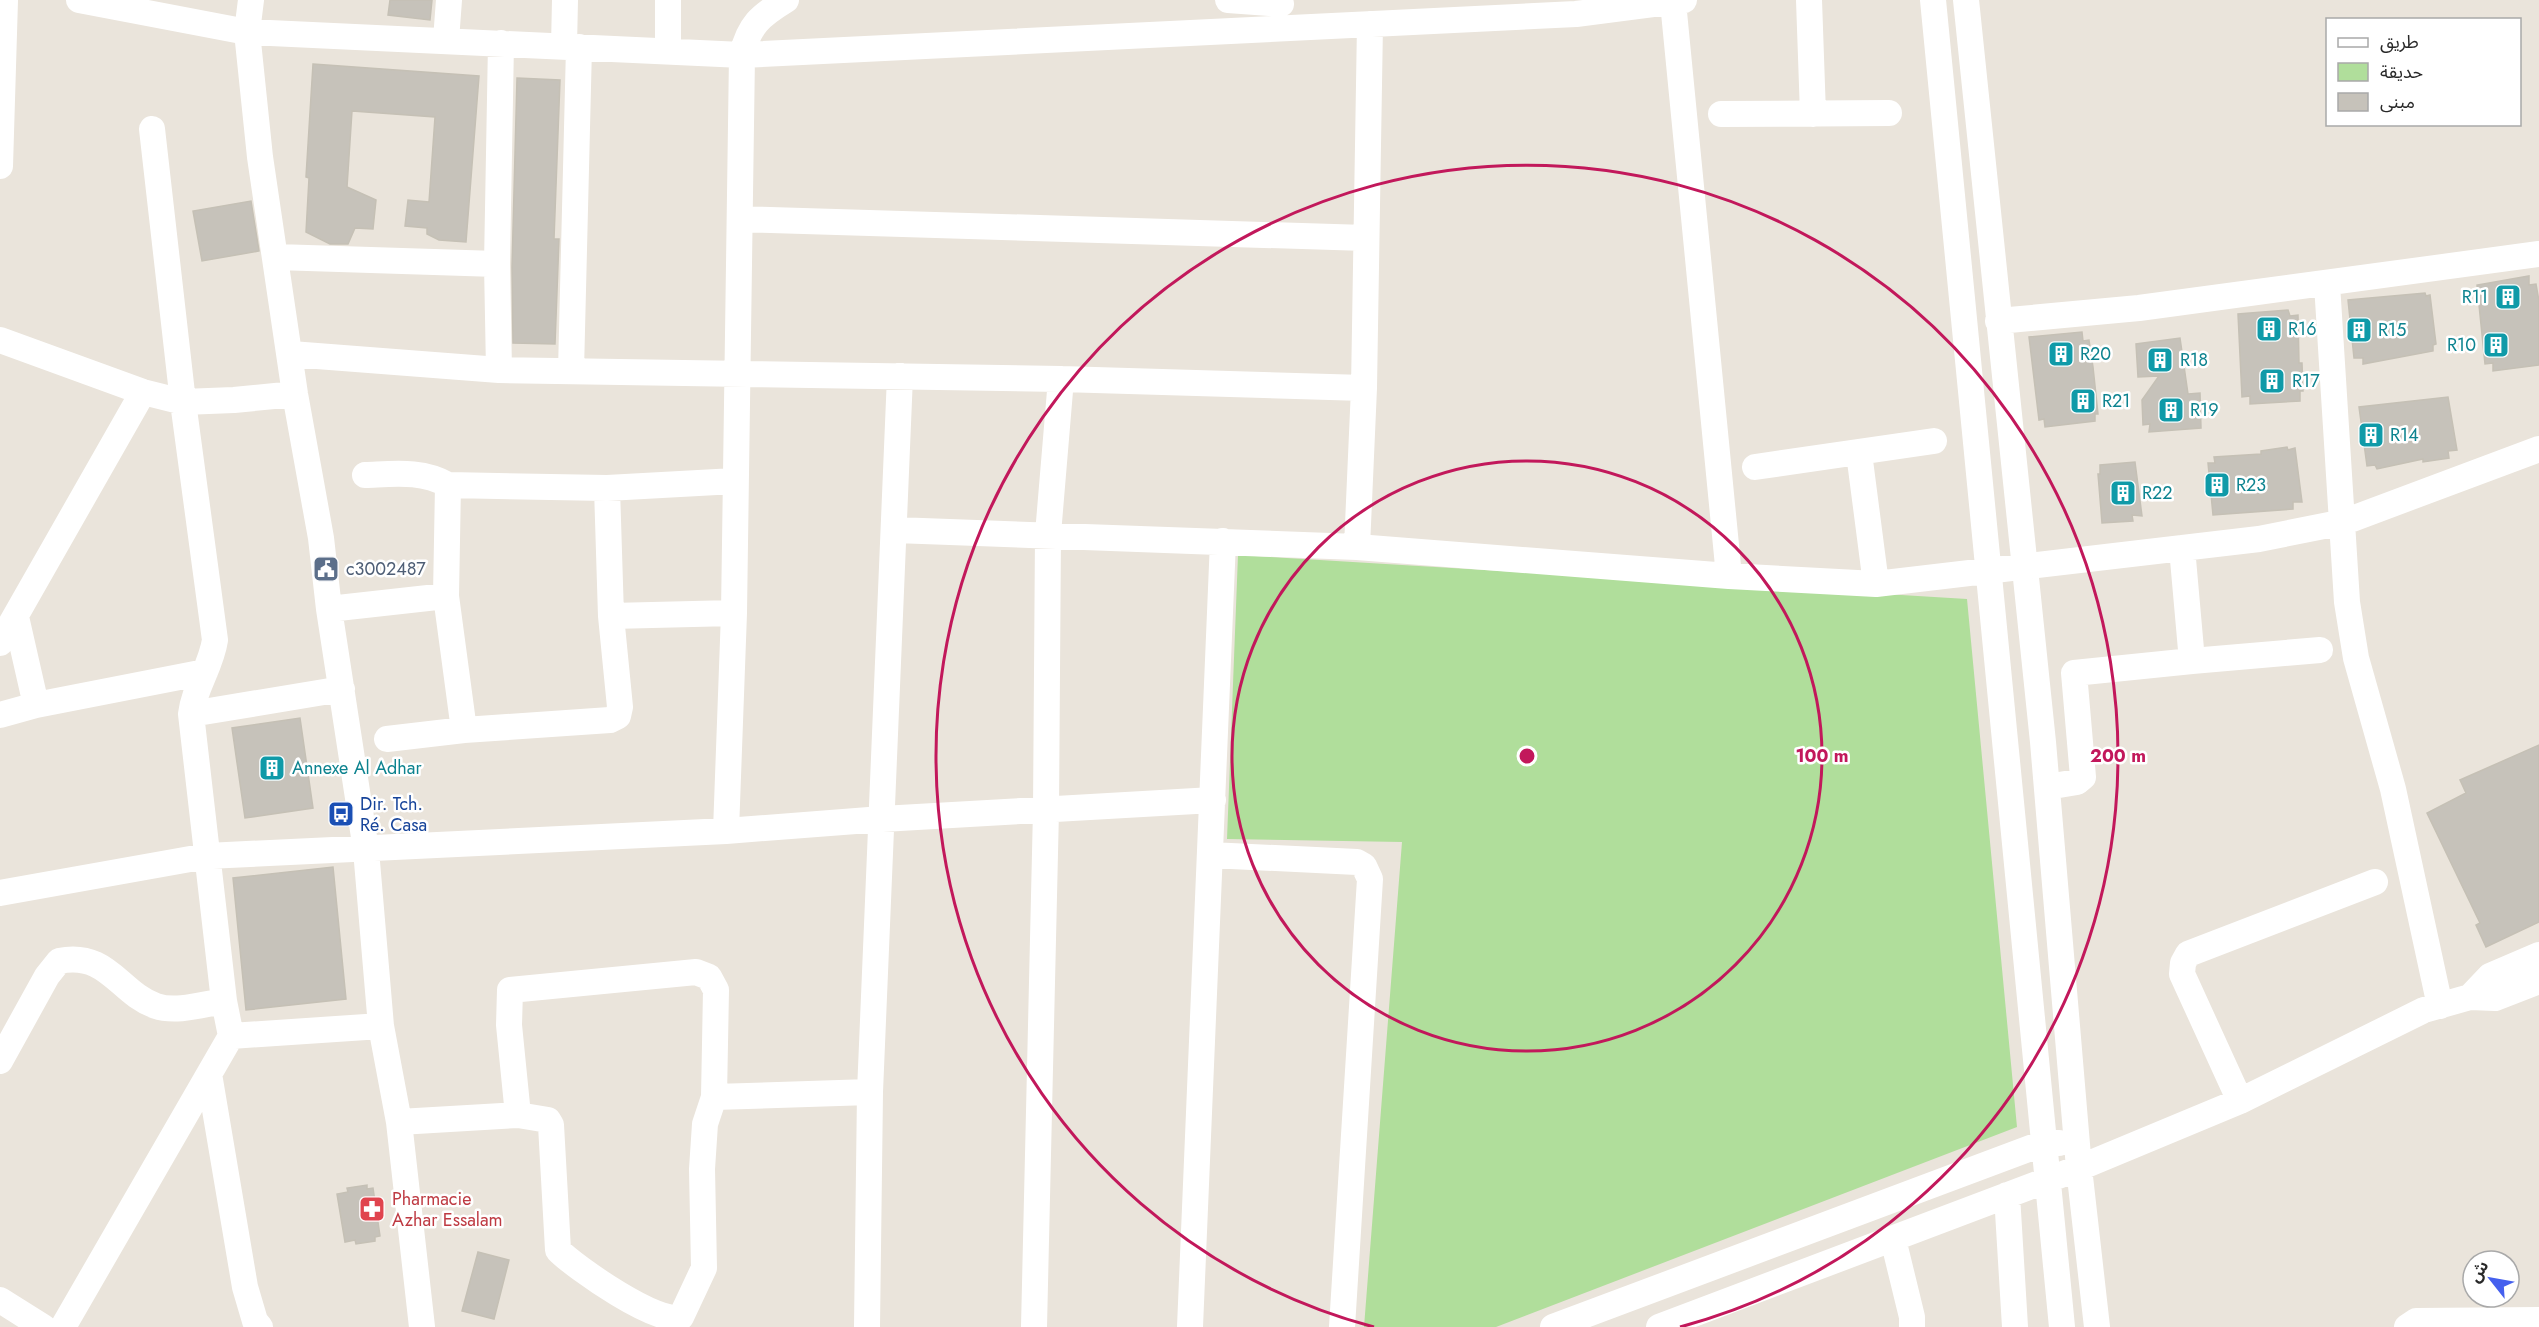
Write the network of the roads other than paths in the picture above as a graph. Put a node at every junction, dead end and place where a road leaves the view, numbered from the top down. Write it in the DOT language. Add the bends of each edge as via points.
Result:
graph roads {
  1 [pos="5,0"];
  2 [pos="79,0"];
  3 [pos="251,0"];
  4 [pos="449,0"];
  5 [pos="565,0"];
  6 [pos="668,0"];
  7 [pos="786,0"];
  8 [pos="1228,0"];
  9 [pos="1809,0"];
  10 [pos="1933,0"];
  11 [pos="1966,0"];
  12 [pos="1678,1"];
  13 [pos="1576,7"];
  14 [pos="1428,10"];
  15 [pos="1281,11"];
  16 [pos="1370,24"];
  17 [pos="247,32"];
  18 [pos="446,39"];
  19 [pos="501,43"];
  20 [pos="572,47"];
  21 [pos="668,51"];
  22 [pos="742,55"];
  23 [pos="1889,113"];
  24 [pos="1721,114"];
  25 [pos="1813,114"];
  26 [pos="152,129"];
  27 [pos="0,166"];
  28 [pos="740,219"];
  29 [pos="1365,238"];
  30 [pos="2539,254"];
  31 [pos="276,257"];
  32 [pos="497,264"];
  33 [pos="2326,284"];
  34 [pos="1998,321"];
  35 [pos="0,340"];
  36 [pos="291,354"];
  37 [pos="499,370"];
  38 [pos="571,371"];
  39 [pos="739,374"];
  40 [pos="900,376"];
  41 [pos="1061,379"];
  42 [pos="1364,388"];
  43 [pos="143,392"];
  44 [pos="295,394"];
  45 [pos="183,402"];
  46 [pos="1934,441"];
  47 [pos="2539,449"];
  48 [pos="1859,453"];
  49 [pos="1755,467"];
  50 [pos="365,475"];
  51 [pos="735,481"];
  52 [pos="448,485"];
  53 [pos="607,488"];
  54 [pos="2344,522"];
  55 [pos="895,530"];
  56 [pos="1048,534"];
  57 [pos="1223,541"];
  58 [pos="1357,547"];
  59 [pos="2182,548"];
  60 [pos="2024,567"];
  61 [pos="1991,572"];
  62 [pos="1729,576"];
  63 [pos="1876,584"];
  64 [pos="446,596"];
  65 [pos="329,609"];
  66 [pos="734,613"];
  67 [pos="611,616"];
  68 [pos="16,617"];
  69 [pos="0,643"];
  70 [pos="2320,650"];
  71 [pos="2192,660"];
  72 [pos="206,672"];
  73 [pos="2074,673"];
  74 [pos="2036,676"];
  75 [pos="342,689"];
  76 [pos="36,705"];
  77 [pos="191,714"];
  78 [pos="0,715"];
  79 [pos="464,730"];
  80 [pos="387,739"];
  81 [pos="2047,787"];
  82 [pos="1213,800"];
  83 [pos="1046,810"];
  84 [pos="882,819"];
  85 [pos="726,831"];
  86 [pos="366,850"];
  87 [pos="1210,855"];
  88 [pos="207,856"];
  89 [pos="2375,882"];
  90 [pos="0,892"];
  91 [pos="2539,955"];
  92 [pos="2539,981"];
  93 [pos="2470,997"];
  94 [pos="225,1001"];
  95 [pos="2440,1006"];
  96 [pos="381,1026"];
  97 [pos="231,1036"];
  98 [pos="0,1061"];
  99 [pos="209,1074"];
  100 [pos="870,1092"];
  101 [pos="714,1097"];
  102 [pos="2240,1101"];
  103 [pos="518,1116"];
  104 [pos="399,1122"];
  105 [pos="2077,1142"];
  106 [pos="2044,1143"];
  107 [pos="2118,1152"];
  108 [pos="2079,1168"];
  109 [pos="2047,1180"];
  110 [pos="2007,1195"];
  111 [pos="1893,1239"];
  112 [pos="0,1300"];
  113 [pos="2539,1320"];
  114 [pos="44,1327"];
  115 [pos="63,1327"];
  116 [pos="260,1327"];
  117 [pos="422,1327"];
  118 [pos="867,1327"];
  119 [pos="1034,1327"];
  120 [pos="1190,1327"];
  121 [pos="1342,1327"];
  122 [pos="1552,1327"];
  123 [pos="1659,1327"];
  124 [pos="1912,1327"];
  125 [pos="2015,1327"];
  126 [pos="2062,1327"];
  127 [pos="2097,1327"];
  128 [pos="2407,1327"];
  1 -- 27 [label="street"];
  2 -- 17 [label="street"];
  3 -- 17 [label="street"];
  4 -- 18 [label="street"];
  5 -- 20 [label="street"];
  6 -- 21 [label="street"];
  7 -- 22 [label="street" via="762,15 747,35"];
  8 -- 15 [label="street"];
  9 -- 25 [label="street"];
  10 -- 61 [label="street"];
  11 -- 34 [label="street"];
  12 -- 13 [label="street"];
  12 -- 62 [label="street"];
  13 -- 14 [label="street"];
  14 -- 16 [label="street"];
  15 -- 16 [label="street"];
  15 -- 22 [label="street"];
  16 -- 29 [label="street"];
  17 -- 18 [label="street"];
  17 -- 31 [label="street" via="260,157"];
  18 -- 19 [label="street"];
  19 -- 20 [label="street"];
  19 -- 32 [label="street"];
  20 -- 21 [label="street"];
  20 -- 38 [label="street"];
  21 -- 22 [label="street"];
  22 -- 28 [label="street"];
  23 -- 25 [label="street"];
  24 -- 25 [label="street"];
  26 -- 45 [label="street"];
  28 -- 29 [label="street"];
  28 -- 39 [label="street"];
  29 -- 42 [label="street"];
  30 -- 33 [label="street"];
  31 -- 32 [label="street"];
  31 -- 36 [label="street"];
  32 -- 37 [label="street"];
  33 -- 34 [label="street"];
  33 -- 54 [label="street"];
  34 -- 60 [label="street"];
  35 -- 43 [label="street"];
  36 -- 37 [label="street"];
  36 -- 44 [label="street"];
  37 -- 38 [label="street"];
  38 -- 39 [label="street"];
  39 -- 40 [label="street"];
  39 -- 51 [label="street"];
  40 -- 41 [label="street"];
  40 -- 55 [label="street"];
  41 -- 42 [label="street"];
  41 -- 56 [label="street"];
  42 -- 58 [label="street"];
  43 -- 45 [label="street"];
  43 -- 68 [label="street"];
  44 -- 45 [label="street"];
  44 -- 65 [label="street" via="321,538"];
  45 -- 72 [label="street" via="215,640"];
  46 -- 48 [label="street"];
  47 -- 54 [label="street"];
  48 -- 49 [label="street"];
  48 -- 63 [label="street"];
  50 -- 52 [label="street" via="419,474"];
  51 -- 53 [label="street"];
  51 -- 66 [label="street"];
  52 -- 53 [label="street"];
  52 -- 64 [label="street"];
  53 -- 67 [label="street"];
  54 -- 59 [label="street" via="2259,539"];
  54 -- 95 [label="street" via="2347,602 2356,658 2393,789"];
  55 -- 56 [label="street"];
  55 -- 84 [label="street"];
  56 -- 57 [label="street"];
  56 -- 83 [label="street"];
  57 -- 58 [label="street"];
  57 -- 82 [label="street"];
  58 -- 62 [label="street"];
  59 -- 60 [label="street"];
  59 -- 71 [label="street"];
  60 -- 61 [label="street"];
  60 -- 74 [label="street"];
  61 -- 63 [label="street"];
  61 -- 106 [label="street"];
  62 -- 63 [label="street"];
  64 -- 65 [label="street"];
  64 -- 79 [label="street"];
  65 -- 75 [label="street"];
  66 -- 67 [label="street"];
  66 -- 85 [label="street"];
  67 -- 79 [label="street" via="618,716 610,720"];
  68 -- 69 [label="street"];
  68 -- 76 [label="street"];
  70 -- 71 [label="street"];
  71 -- 73 [label="street"];
  72 -- 76 [label="street"];
  72 -- 77 [label="street" via="193,696"];
  73 -- 74 [label="street"];
  73 -- 81 [label="street" via="2083,777 2077,782"];
  74 -- 81 [label="street"];
  75 -- 77 [label="street"];
  75 -- 86 [label="street"];
  76 -- 78 [label="street"];
  77 -- 88 [label="street"];
  79 -- 80 [label="street"];
  81 -- 105 [label="street"];
  82 -- 83 [label="street"];
  82 -- 87 [label="street"];
  83 -- 84 [label="street"];
  83 -- 119 [label="street"];
  84 -- 85 [label="street"];
  84 -- 100 [label="street"];
  85 -- 86 [label="street"];
  86 -- 88 [label="street"];
  86 -- 96 [label="street"];
  87 -- 120 [label="street"];
  87 -- 121 [label="street" via="1358,862 1370,879"];
  88 -- 90 [label="street"];
  88 -- 94 [label="street"];
  89 -- 102 [label="street" via="2188,954 2182,974"];
  91 -- 93 [label="street" via="2490,976"];
  92 -- 93 [label="street" via="2495,998"];
  93 -- 95 [label="street"];
  94 -- 97 [label="street"];
  94 -- 98 [label="street" via="168,1009 146,1001 116,976 89,961 59,960"];
  95 -- 102 [label="street" via="2424,1010"];
  96 -- 97 [label="street"];
  96 -- 104 [label="street"];
  97 -- 99 [label="street"];
  99 -- 115 [label="street"];
  99 -- 116 [label="street" via="245,1287"];
  100 -- 101 [label="street"];
  100 -- 118 [label="street"];
  101 -- 103 [label="street" via="716,990 709,977 696,972 516,988 510,990 508,997"];
  101 -- 103 [label="street" via="705,1124 704,1268 681,1317 670,1320 607,1288 571,1264 558,1250 551,1125 544,1119"];
  102 -- 107 [label="street"];
  103 -- 104 [label="street"];
  104 -- 117 [label="street"];
  105 -- 106 [label="street"];
  105 -- 107 [label="street"];
  105 -- 108 [label="street"];
  106 -- 109 [label="street"];
  106 -- 122 [label="street"];
  107 -- 108 [label="street"];
  108 -- 109 [label="street"];
  108 -- 127 [label="street"];
  109 -- 110 [label="street"];
  109 -- 126 [label="street"];
  110 -- 111 [label="street"];
  110 -- 125 [label="street"];
  111 -- 123 [label="street"];
  111 -- 124 [label="street"];
  112 -- 114 [label="street"];
  113 -- 128 [label="street" via="2416,1321"];
}
